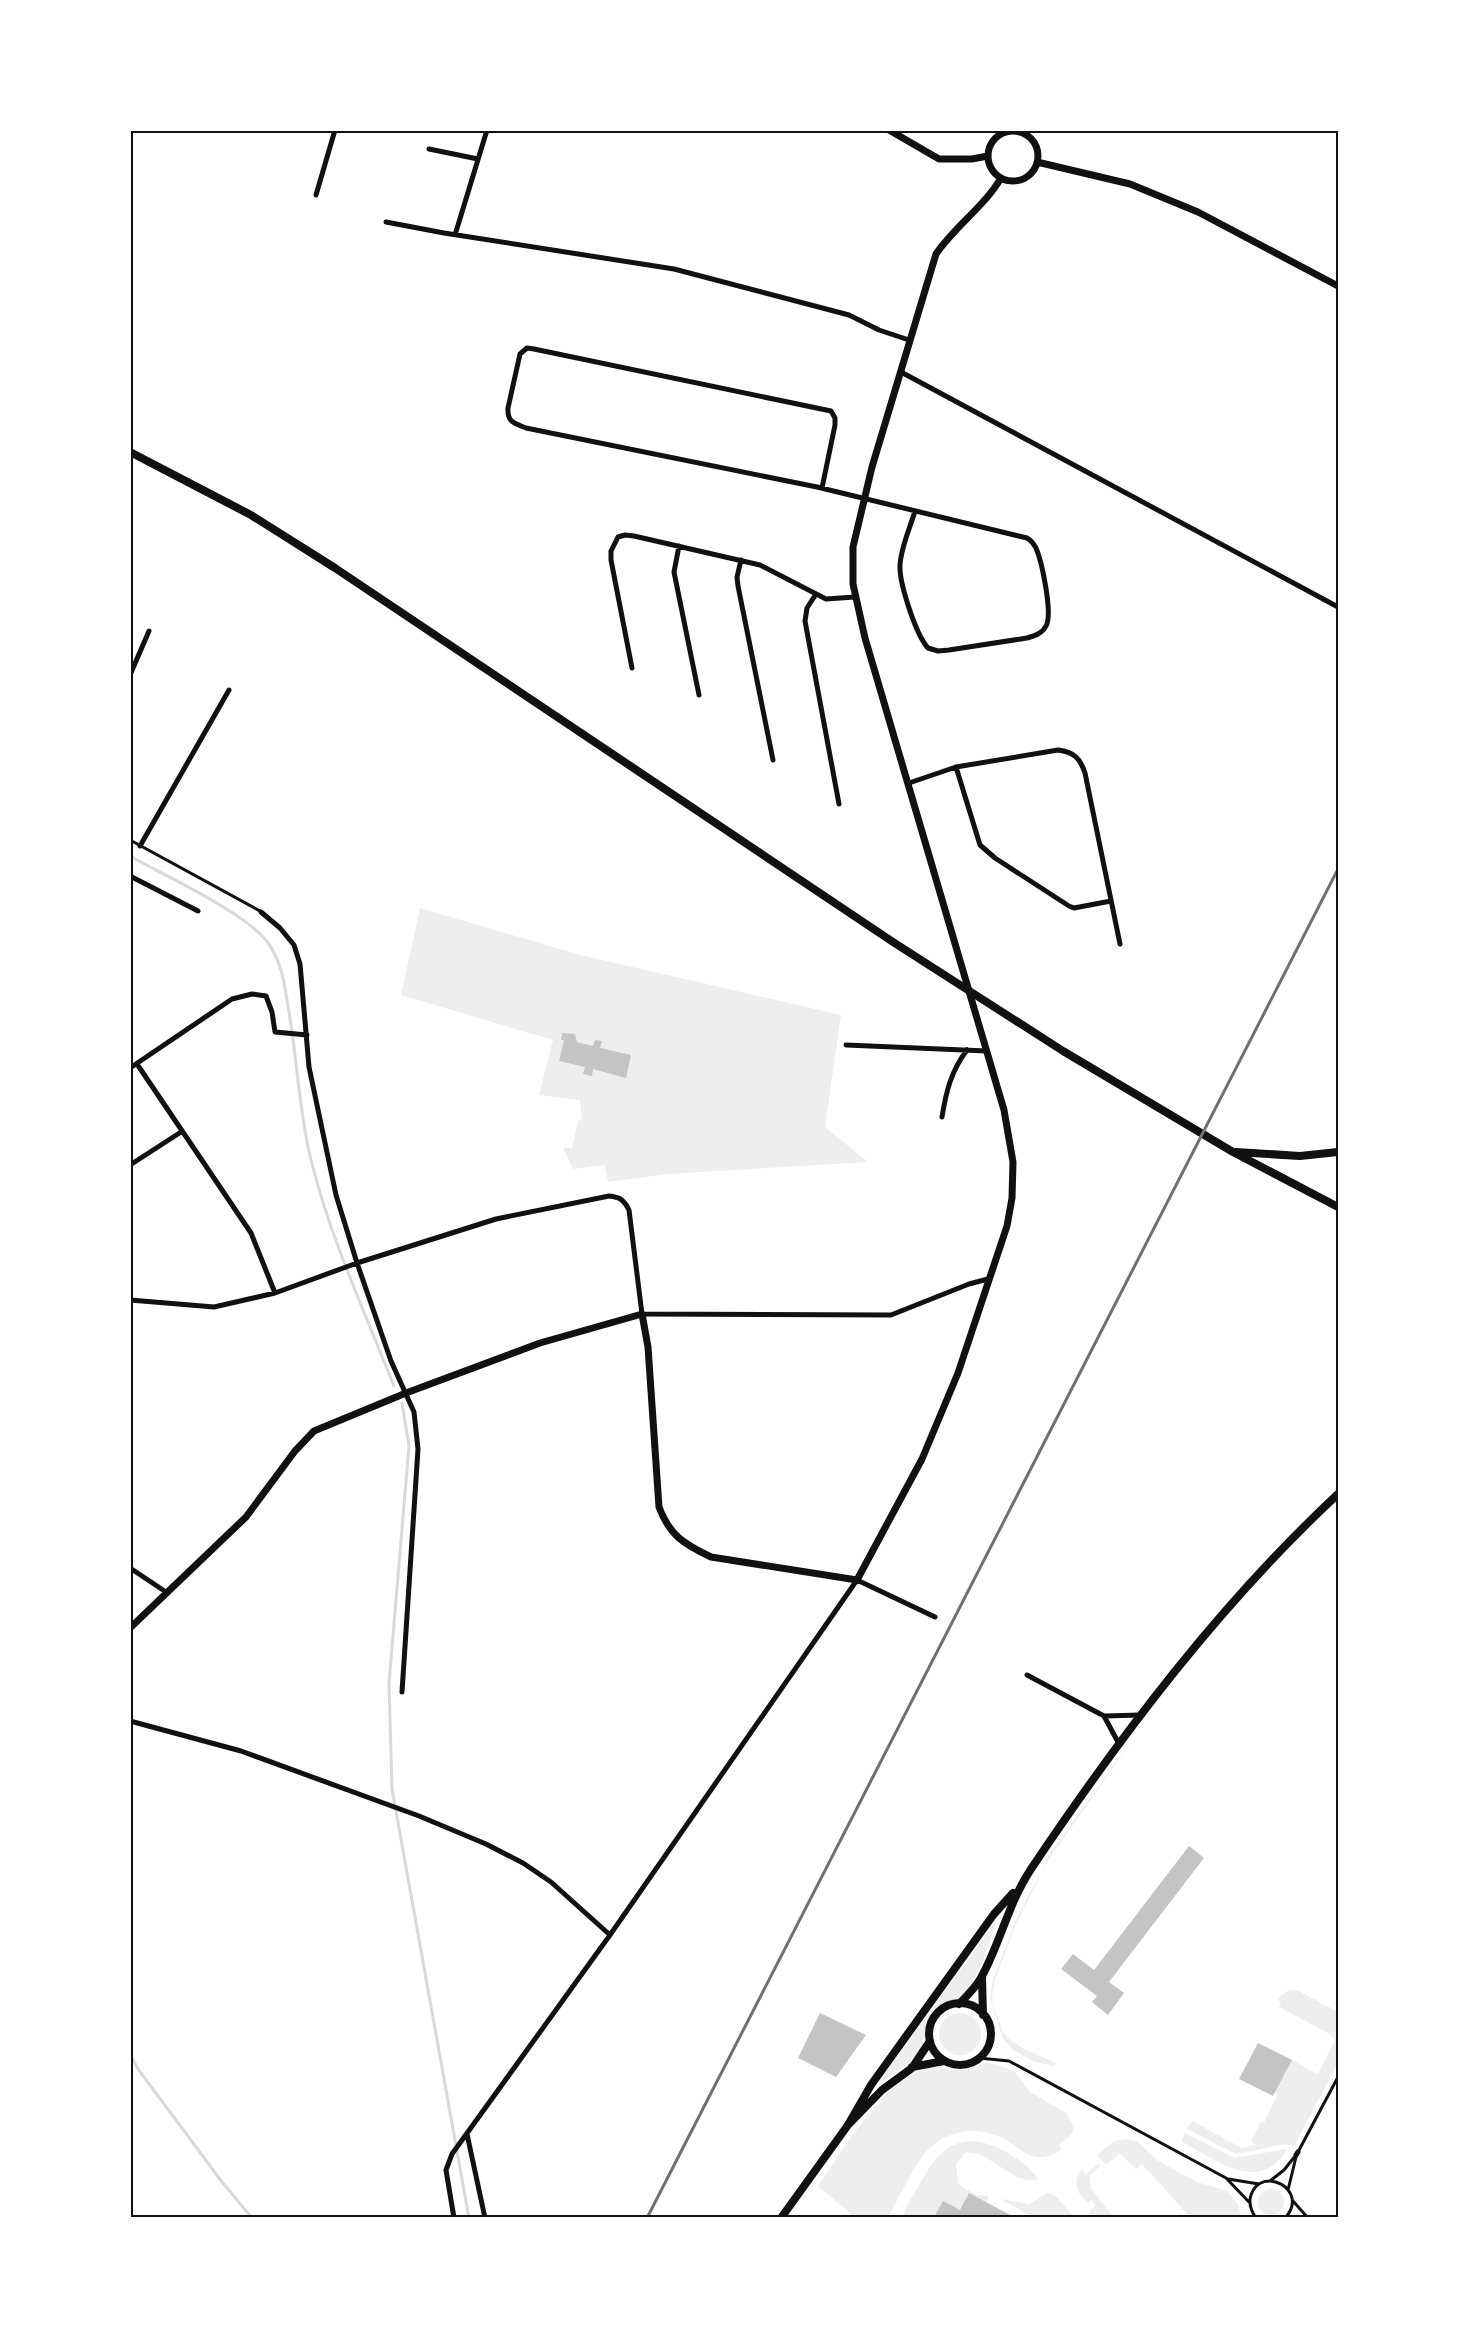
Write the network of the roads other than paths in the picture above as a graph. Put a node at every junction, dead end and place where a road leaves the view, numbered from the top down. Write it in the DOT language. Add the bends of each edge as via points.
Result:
graph roads {
  1 [pos="335,130"];
  2 [pos="487,130"];
  3 [pos="889,130"];
  4 [pos="1023,132"];
  5 [pos="429,149"];
  6 [pos="988,156"];
  7 [pos="478,159"];
  8 [pos="1037,162"];
  9 [pos="1001,178"];
  10 [pos="316,195"];
  11 [pos="386,222"];
  12 [pos="456,235"];
  13 [pos="1338,286"];
  14 [pos="909,340"];
  15 [pos="901,372"];
  16 [pos="130,452"];
  17 [pos="822,488"];
  18 [pos="864,498"];
  19 [pos="915,511"];
  20 [pos="678,546"];
  21 [pos="741,560"];
  22 [pos="816,594"];
  23 [pos="855,597"];
  24 [pos="1338,607"];
  25 [pos="149,631"];
  26 [pos="632,668"];
  27 [pos="130,675"];
  28 [pos="229,690"];
  29 [pos="699,695"];
  30 [pos="773,760"];
  31 [pos="956,767"];
  32 [pos="909,783"];
  33 [pos="839,804"];
  34 [pos="130,840"];
  35 [pos="140,846"];
  36 [pos="130,876"];
  37 [pos="1111,901"];
  38 [pos="198,911"];
  39 [pos="261,912"];
  40 [pos="1120,944"];
  41 [pos="304,1036"];
  42 [pos="846,1045"];
  43 [pos="967,1050"];
  44 [pos="987,1051"];
  45 [pos="137,1064"];
  46 [pos="130,1068"];
  47 [pos="942,1117"];
  48 [pos="181,1132"];
  49 [pos="1233,1152"];
  50 [pos="1338,1152"];
  51 [pos="130,1165"];
  52 [pos="1338,1207"];
  53 [pos="357,1263"];
  54 [pos="988,1280"];
  55 [pos="274,1293"];
  56 [pos="130,1300"];
  57 [pos="642,1314"];
  58 [pos="406,1393"];
  59 [pos="1338,1494"];
  60 [pos="130,1568"];
  61 [pos="857,1580"];
  62 [pos="166,1592"];
  63 [pos="935,1617"];
  64 [pos="130,1628"];
  65 [pos="1027,1675"];
  66 [pos="402,1692"];
  67 [pos="1141,1715"];
  68 [pos="1104,1716"];
  69 [pos="130,1720"];
  70 [pos="1119,1744"];
  71 [pos="1021,1884"];
  72 [pos="610,1935"];
  73 [pos="982,1977"];
  74 [pos="959,2004"];
  75 [pos="983,2015"];
  76 [pos="930,2041"];
  77 [pos="979,2058"];
  78 [pos="945,2061"];
  79 [pos="912,2068"];
  80 [pos="1338,2077"];
  81 [pos="848,2125"];
  82 [pos="468,2134"];
  83 [pos="1297,2153"];
  84 [pos="1226,2178"];
  85 [pos="1270,2181"];
  86 [pos="1259,2184"];
  87 [pos="1288,2190"];
  88 [pos="1292,2201"];
  89 [pos="1250,2202"];
  90 [pos="1251,2210"];
  91 [pos="454,2217"];
  92 [pos="485,2217"];
  93 [pos="781,2217"];
  94 [pos="1251,2217"];
  95 [pos="1256,2217"];
  96 [pos="1285,2217"];
  97 [pos="1308,2217"];
  1 -- 10 [label="street"];
  2 -- 7 [label="street"];
  3 -- 6 [label="street" via="939,159"];
  4 -- 6 [label="street" via="1009,131 996,137"];
  4 -- 8 [label="street" via="1034,142"];
  5 -- 7 [label="street"];
  6 -- 9 [label="street" via="990,166"];
  7 -- 12 [label="street"];
  8 -- 9 [label="street" via="1023,179"];
  8 -- 13 [label="street" via="1130,184 1198,212"];
  9 -- 14 [label="street" via="992,194 936,254"];
  11 -- 12 [label="street"];
  12 -- 14 [label="street" via="674,269 849,315"];
  14 -- 15 [label="street"];
  15 -- 18 [label="street"];
  15 -- 24 [label="street"];
  16 -- 49 [label="main road" via="233,505 326,562 893,942 1063,1051"];
  17 -- 17 [label="street" via="835,425 831,411 534,349 527,348 520,354 508,408 513,423"];
  17 -- 18 [label="street"];
  18 -- 19 [label="street"];
  18 -- 23 [label="street" via="853,547"];
  19 -- 19 [label="street" via="900,573 918,632 928,648 949,650 1027,638 1046,627 1050,614 1033,542"];
  20 -- 21 [label="street"];
  20 -- 26 [label="street" via="625,535 614,542 611,560"];
  20 -- 29 [label="street" via="674,572"];
  21 -- 22 [label="street" via="768,568"];
  21 -- 30 [label="street" via="738,586"];
  22 -- 23 [label="street" via="831,600"];
  22 -- 33 [label="street" via="807,608 805,621"];
  23 -- 32 [label="street"];
  25 -- 27 [label="street"];
  28 -- 35 [label="street"];
  31 -- 32 [label="street"];
  31 -- 37 [label="street" via="977,838 988,853 1074,908"];
  31 -- 37 [label="street" via="1058,750 1079,758"];
  32 -- 44 [label="street"];
  34 -- 35 [label="lane"];
  35 -- 39 [label="lane"];
  36 -- 38 [label="street"];
  37 -- 40 [label="street"];
  39 -- 41 [label="street" via="294,945 300,964"];
  41 -- 45 [label="street" via="275,1032 266,996 252,994 232,999"];
  41 -- 53 [label="street" via="336,1195"];
  42 -- 43 [label="street"];
  43 -- 44 [label="street"];
  43 -- 47 [label="street" via="947,1088"];
  44 -- 54 [label="street" via="1009,1128 1013,1162 1010,1212"];
  45 -- 46 [label="street"];
  45 -- 48 [label="street"];
  48 -- 51 [label="street"];
  48 -- 55 [label="street" via="250,1233"];
  49 -- 50 [label="main road" via="1300,1156"];
  49 -- 52 [label="main road"];
  53 -- 55 [label="street"];
  53 -- 57 [label="street" via="496,1219 618,1197 629,1210"];
  53 -- 58 [label="street"];
  54 -- 57 [label="street" via="891,1315"];
  54 -- 61 [label="street" via="958,1373 922,1459"];
  55 -- 56 [label="street" via="214,1307"];
  57 -- 58 [label="street" via="540,1343"];
  57 -- 61 [label="street" via="648,1347 659,1507 665,1524 689,1547 711,1557"];
  58 -- 62 [label="street" via="314,1431 246,1517"];
  58 -- 66 [label="street" via="414,1412 418,1449"];
  59 -- 67 [label="main road" via="1231,1604"];
  60 -- 62 [label="street"];
  61 -- 63 [label="street"];
  61 -- 72 [label="street"];
  62 -- 64 [label="street"];
  65 -- 68 [label="street"];
  67 -- 68 [label="street"];
  67 -- 70 [label="main road"];
  68 -- 70 [label="street"];
  69 -- 72 [label="street" via="241,1751 486,1844 551,1882"];
  70 -- 71 [label="main road"];
  71 -- 73 [label="main road"];
  71 -- 81 [label="main road" via="994,1914 871,2085"];
  72 -- 82 [label="street" via="470,2126"];
  73 -- 74 [label="main road"];
  73 -- 75 [label="main road"];
  74 -- 75 [label="main road" via="972,2006"];
  74 -- 76 [label="main road" via="943,2008 935,2016 929,2030"];
  75 -- 77 [label="main road" via="990,2040"];
  76 -- 78 [label="main road"];
  76 -- 79 [label="main road"];
  77 -- 78 [label="main road" via="964,2065"];
  77 -- 84 [label="lane" via="1009,2061"];
  78 -- 79 [label="main road"];
  79 -- 81 [label="main road"];
  80 -- 83 [label="lane"];
  81 -- 93 [label="main road"];
  82 -- 91 [label="street" via="452,2154 446,2170"];
  82 -- 92 [label="street"];
  83 -- 85 [label="lane"];
  83 -- 87 [label="lane"];
  84 -- 86 [label="lane"];
  84 -- 89 [label="lane"];
  85 -- 86 [label="lane"];
  85 -- 87 [label="lane"];
  86 -- 89 [label="lane"];
  87 -- 88 [label="lane"];
  88 -- 96 [label="lane"];
  88 -- 97 [label="lane"];
  89 -- 90 [label="lane"];
  90 -- 94 [label="lane"];
  90 -- 95 [label="lane"];
}
